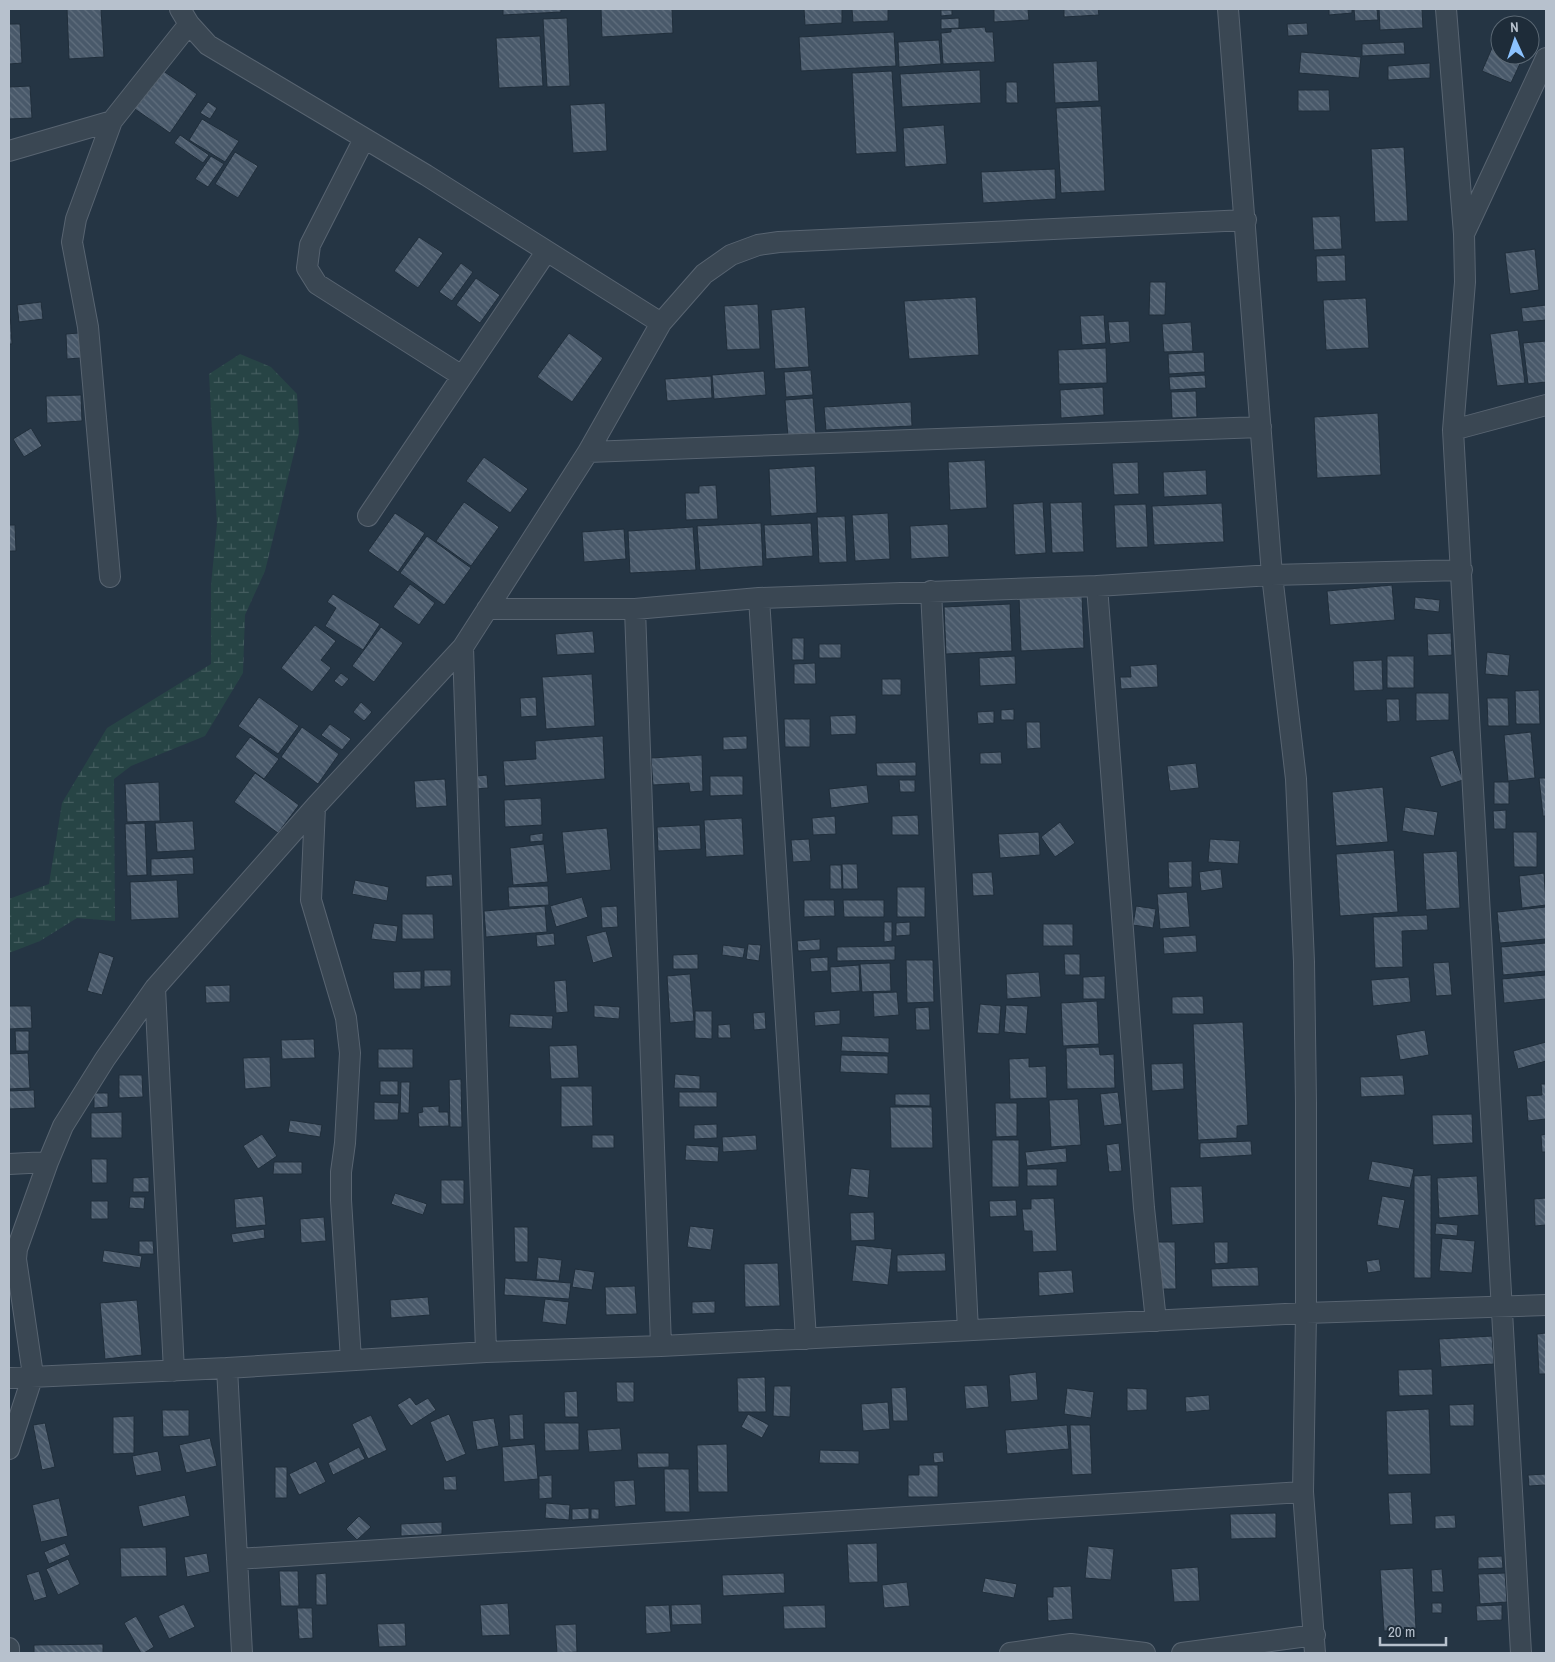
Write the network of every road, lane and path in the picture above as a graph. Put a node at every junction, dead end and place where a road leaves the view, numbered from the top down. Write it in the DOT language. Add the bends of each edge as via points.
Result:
graph roads {
  1 [pos="1228,9"];
  2 [pos="1446,9"];
  3 [pos="185,16"];
  4 [pos="1546,58"];
  5 [pos="112,120"];
  6 [pos="364,139"];
  7 [pos="9,151"];
  8 [pos="1246,220"];
  9 [pos="1464,234"];
  10 [pos="546,252"];
  11 [pos="661,323"];
  12 [pos="462,376"];
  13 [pos="1546,404"];
  14 [pos="1261,427"];
  15 [pos="1453,430"];
  16 [pos="588,452"];
  17 [pos="368,516"];
  18 [pos="1462,570"];
  19 [pos="1272,575"];
  20 [pos="110,577"];
  21 [pos="1097,586"];
  22 [pos="931,591"];
  23 [pos="759,598"];
  24 [pos="487,609"];
  25 [pos="635,609"];
  26 [pos="462,647"];
  27 [pos="315,807"];
  28 [pos="155,988"];
  29 [pos="48,1162"];
  30 [pos="9,1164"];
  31 [pos="1546,1305"];
  32 [pos="1504,1308"];
  33 [pos="1306,1313"];
  34 [pos="1156,1321"];
  35 [pos="968,1330"];
  36 [pos="806,1339"];
  37 [pos="661,1346"];
  38 [pos="486,1352"];
  39 [pos="352,1360"];
  40 [pos="228,1368"];
  41 [pos="174,1371"];
  42 [pos="33,1375"];
  43 [pos="9,1378"];
  44 [pos="9,1449"];
  45 [pos="1303,1492"];
  46 [pos="238,1559"];
  47 [pos="1315,1644"];
  48 [pos="9,1648"];
  49 [pos="9,1653"];
  50 [pos="242,1653"];
  51 [pos="1010,1653"];
  52 [pos="1145,1653"];
  53 [pos="1182,1653"];
  54 [pos="1521,1653"];
  1 -- 8 [label="street"];
  2 -- 9 [label="street"];
  3 -- 5 [label="street"];
  3 -- 6 [label="street" via="208,45"];
  4 -- 9 [label="street"];
  5 -- 7 [label="street"];
  5 -- 20 [label="street" via="76,219 72,242 88,327"];
  6 -- 10 [label="street"];
  6 -- 12 [label="street" via="310,245 307,268 317,284"];
  8 -- 11 [label="street" via="758,245 731,255 704,274"];
  8 -- 14 [label="street"];
  9 -- 15 [label="street" via="1465,282"];
  10 -- 11 [label="street"];
  10 -- 12 [label="street"];
  11 -- 16 [label="street"];
  12 -- 17 [label="street"];
  13 -- 15 [label="street"];
  14 -- 16 [label="street"];
  14 -- 19 [label="street"];
  15 -- 18 [label="street"];
  16 -- 24 [label="street"];
  18 -- 19 [label="street"];
  18 -- 32 [label="street"];
  19 -- 21 [label="street"];
  19 -- 33 [label="street" via="1296,779 1304,962"];
  21 -- 22 [label="street"];
  21 -- 34 [label="street" via="1144,1208"];
  22 -- 23 [label="street"];
  22 -- 35 [label="street"];
  23 -- 25 [label="street"];
  23 -- 36 [label="street"];
  24 -- 25 [label="street"];
  24 -- 26 [label="street"];
  25 -- 37 [label="street"];
  26 -- 27 [label="street"];
  26 -- 38 [label="street"];
  27 -- 28 [label="street"];
  27 -- 39 [label="street" via="311,900 346,1018 350,1053 341,1172"];
  28 -- 29 [label="street" via="63,1126"];
  28 -- 41 [label="street"];
  29 -- 30 [label="street"];
  29 -- 42 [label="street" via="19,1238 16,1259"];
  31 -- 32 [label="street"];
  32 -- 33 [label="street"];
  32 -- 54 [label="street"];
  33 -- 34 [label="street"];
  33 -- 45 [label="street"];
  34 -- 35 [label="street"];
  35 -- 36 [label="street"];
  36 -- 37 [label="street"];
  37 -- 38 [label="street"];
  38 -- 39 [label="street"];
  39 -- 40 [label="street"];
  40 -- 41 [label="street"];
  40 -- 46 [label="street"];
  41 -- 42 [label="street"];
  42 -- 43 [label="street"];
  42 -- 44 [label="street"];
  45 -- 46 [label="street"];
  45 -- 47 [label="street"];
  46 -- 50 [label="street"];
  47 -- 53 [label="street"];
  48 -- 49 [label="street"];
  51 -- 52 [label="street" via="1071,1644"];
}
